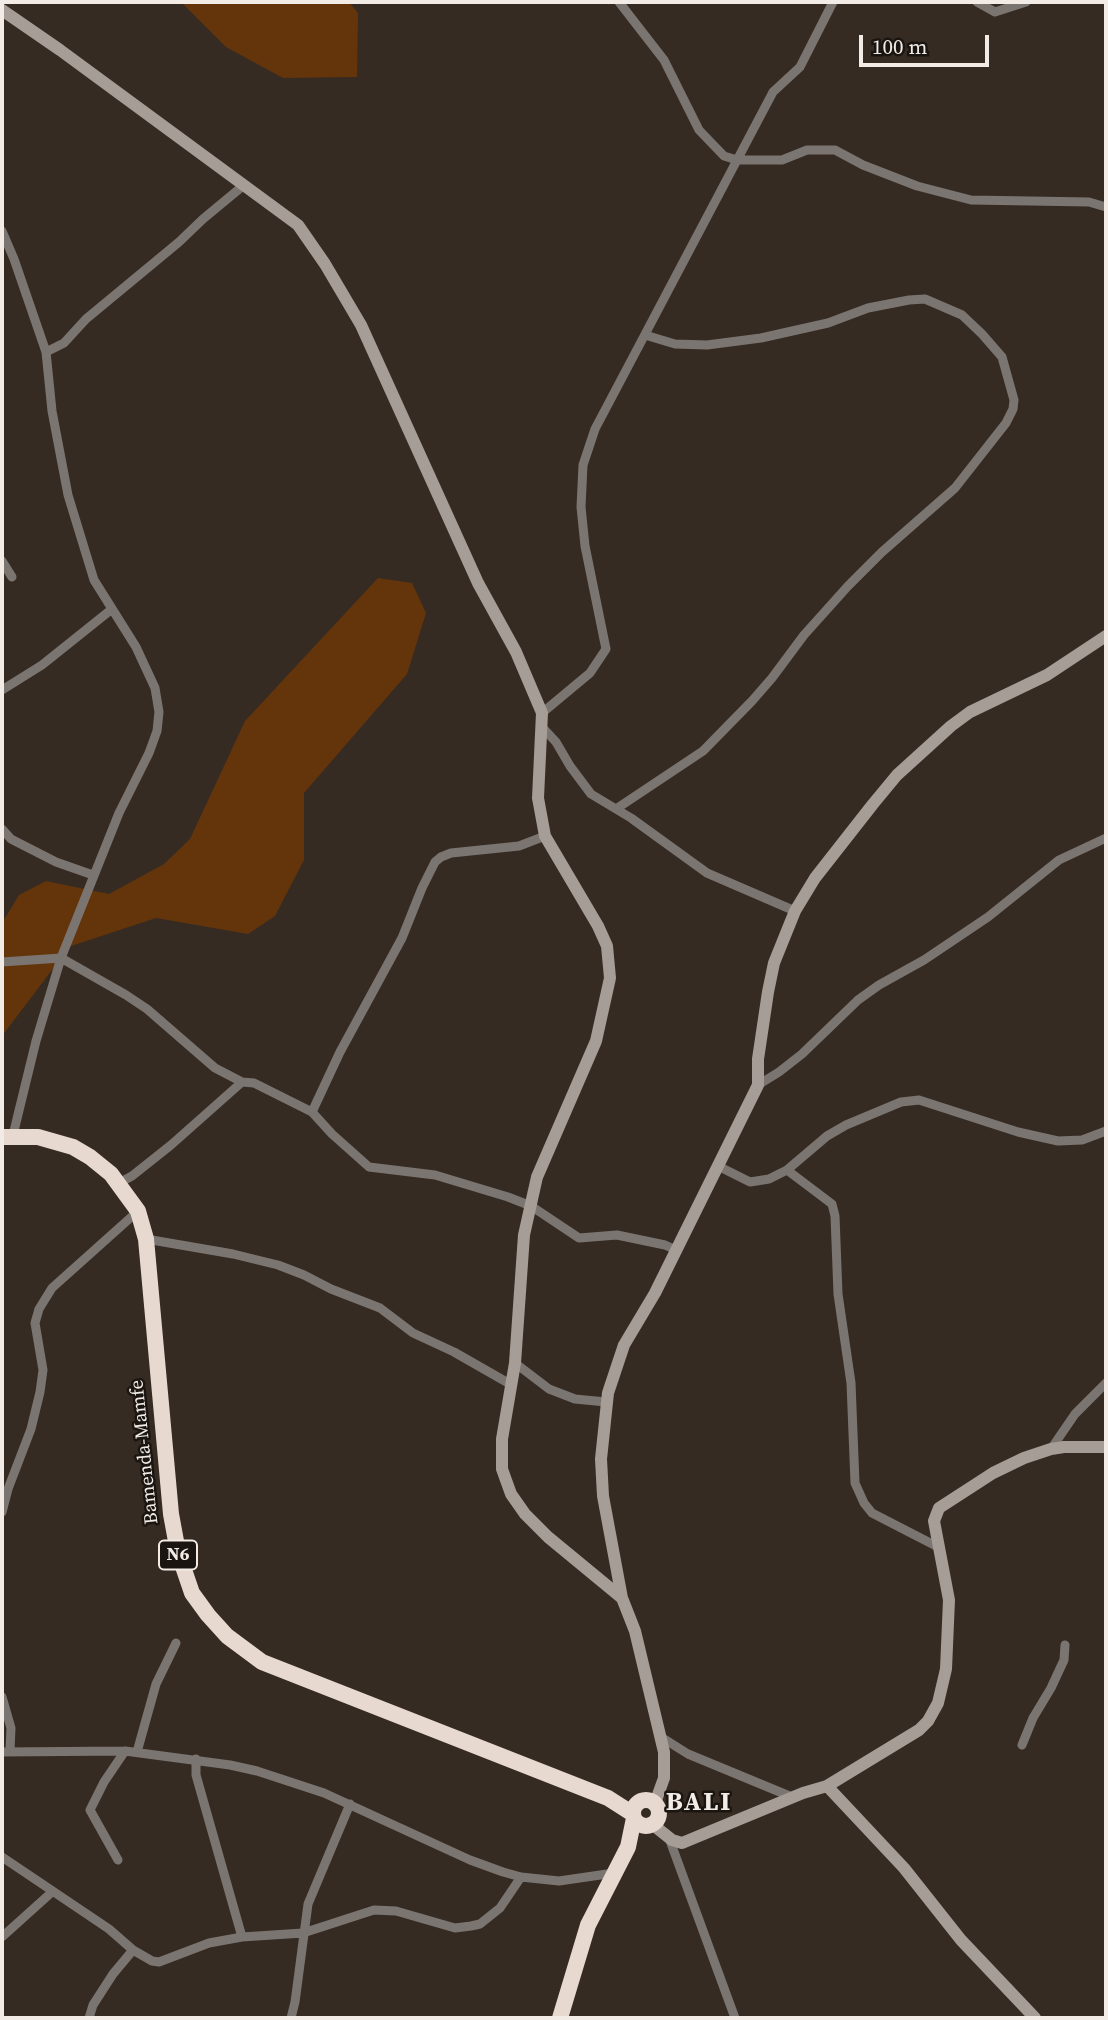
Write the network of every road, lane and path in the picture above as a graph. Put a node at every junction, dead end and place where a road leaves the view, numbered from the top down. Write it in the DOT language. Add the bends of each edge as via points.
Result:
graph roads {
  1 [pos="619,2"];
  2 [pos="833,2"];
  3 [pos="977,2"];
  4 [pos="1026,2"];
  5 [pos="2,10"];
  6 [pos="737,160"];
  7 [pos="244,185"];
  8 [pos="1106,207"];
  9 [pos="2,231"];
  10 [pos="645,335"];
  11 [pos="46,352"];
  12 [pos="2,561"];
  13 [pos="12,578"];
  14 [pos="112,609"];
  15 [pos="1106,636"];
  16 [pos="2,690"];
  17 [pos="542,713"];
  18 [pos="542,727"];
  19 [pos="616,809"];
  20 [pos="2,829"];
  21 [pos="545,836"];
  22 [pos="1106,838"];
  23 [pos="93,876"];
  24 [pos="794,911"];
  25 [pos="61,958"];
  26 [pos="2,962"];
  27 [pos="242,1082"];
  28 [pos="758,1085"];
  29 [pos="312,1112"];
  30 [pos="1106,1131"];
  31 [pos="7,1136"];
  32 [pos="718,1166"];
  33 [pos="787,1170"];
  34 [pos="119,1183"];
  35 [pos="531,1206"];
  36 [pos="138,1211"];
  37 [pos="146,1239"];
  38 [pos="676,1250"];
  39 [pos="515,1363"];
  40 [pos="1106,1383"];
  41 [pos="510,1384"];
  42 [pos="606,1402"];
  43 [pos="1106,1447"];
  44 [pos="1051,1449"];
  45 [pos="2,1512"];
  46 [pos="940,1548"];
  47 [pos="622,1598"];
  48 [pos="176,1643"];
  49 [pos="1065,1645"];
  50 [pos="2,1697"];
  51 [pos="661,1737"];
  52 [pos="1022,1745"];
  53 [pos="6,1751"];
  54 [pos="125,1751"];
  55 [pos="137,1752"];
  56 [pos="195,1759"];
  57 [pos="827,1786"];
  58 [pos="792,1797"];
  59 [pos="350,1804"];
  60 [pos="643,1814"];
  61 [pos="668,1838"];
  62 [pos="2,1857"];
  63 [pos="118,1860"];
  64 [pos="614,1873"];
  65 [pos="520,1877"];
  66 [pos="52,1892"];
  67 [pos="303,1933"];
  68 [pos="2,1937"];
  69 [pos="242,1937"];
  70 [pos="133,1950"];
  71 [pos="89,2018"];
  72 [pos="291,2018"];
  73 [pos="560,2018"];
  74 [pos="735,2018"];
  75 [pos="1035,2018"];
  1 -- 6 [label="street" via="664,60 699,130 724,156"];
  2 -- 6 [label="street" via="800,67 773,92"];
  3 -- 4 [label="street" via="995,12"];
  5 -- 7 [label="street"];
  6 -- 8 [label="street" via="782,160 807,150 835,150 917,186 971,200 1089,202"];
  6 -- 10 [label="street"];
  7 -- 11 [label="street" via="86,319 64,343"];
  7 -- 17 [label="street" via="298,225 361,325"];
  9 -- 11 [label="street"];
  10 -- 17 [label="street" via="596,429 583,465 585,546 606,649 590,673"];
  10 -- 19 [label="street" via="675,344 707,345 761,338 879,306 925,299 961,315 982,334 1002,357 1014,400 1006,423 956,488 848,586 752,701 703,751"];
  11 -- 14 [label="street" via="68,495 94,580"];
  12 -- 13 [label="street"];
  14 -- 16 [label="street" via="42,665"];
  14 -- 23 [label="street" via="150,677 159,712 149,753"];
  15 -- 24 [label="street" via="1047,675 982,705 951,726 897,775"];
  17 -- 18 [label="street"];
  18 -- 19 [label="street" via="591,794"];
  18 -- 21 [label="street" via="538,798"];
  19 -- 24 [label="street" via="707,873"];
  20 -- 23 [label="street" via="11,839"];
  21 -- 29 [label="street" via="519,846 452,853 435,862 402,938"];
  21 -- 35 [label="street" via="598,926 607,946 610,978 596,1041 537,1177"];
  22 -- 28 [label="street" via="1059,860 988,917 879,985 802,1054"];
  23 -- 25 [label="street"];
  24 -- 28 [label="street" via="774,963"];
  25 -- 26 [label="street"];
  25 -- 27 [label="street" via="147,1009 215,1068"];
  25 -- 31 [label="street"];
  27 -- 29 [label="street" via="254,1083"];
  27 -- 34 [label="street" via="172,1145"];
  28 -- 32 [label="street"];
  29 -- 35 [label="street" via="369,1167 435,1175"];
  30 -- 33 [label="street" via="1082,1140 1058,1141 919,1100 901,1102 827,1136"];
  31 -- 34 [label="highway, Bamenda-Mamfe / N6" via="38,1137 73,1147"];
  32 -- 33 [label="street" via="750,1182"];
  32 -- 38 [label="street"];
  33 -- 46 [label="street" via="832,1204 835,1216 839,1306 852,1394 855,1483 872,1513"];
  34 -- 36 [label="highway, Bamenda-Mamfe / N6"];
  35 -- 38 [label="street" via="579,1238 617,1234"];
  35 -- 39 [label="street" via="522,1254"];
  36 -- 37 [label="highway, Bamenda-Mamfe / N6"];
  36 -- 45 [label="street" via="52,1288 39,1309 34,1323 43,1370 40,1392"];
  37 -- 41 [label="street" via="233,1254 304,1275 380,1308 413,1333"];
  37 -- 60 [label="highway, Bamenda-Mamfe / N6" via="171,1514 185,1575 208,1615 262,1662"];
  38 -- 42 [label="street" via="624,1345"];
  39 -- 41 [label="street"];
  39 -- 42 [label="street" via="549,1390"];
  40 -- 44 [label="street" via="1075,1414"];
  41 -- 47 [label="street" via="502,1469 511,1494 548,1537"];
  42 -- 47 [label="street" via="603,1496"];
  43 -- 44 [label="street"];
  44 -- 46 [label="street" via="993,1473 939,1508 934,1521"];
  46 -- 57 [label="street" via="950,1600 950,1631 939,1703 919,1730"];
  47 -- 51 [label="street" via="635,1631"];
  48 -- 55 [label="street" via="156,1684"];
  49 -- 52 [label="street" via="1064,1660"];
  50 -- 53 [label="street" via="11,1728"];
  51 -- 58 [label="street" via="688,1754"];
  51 -- 60 [label="street" via="665,1769"];
  53 -- 54 [label="street"];
  54 -- 55 [label="street"];
  54 -- 63 [label="street" via="90,1811"];
  55 -- 56 [label="street"];
  56 -- 59 [label="street" via="257,1771"];
  56 -- 69 [label="street"];
  57 -- 58 [label="street"];
  57 -- 75 [label="street"];
  58 -- 61 [label="street" via="682,1843"];
  59 -- 65 [label="street" via="470,1860"];
  59 -- 67 [label="street" via="308,1904"];
  60 -- 61 [label="street"];
  60 -- 64 [label="highway"];
  61 -- 74 [label="street"];
  62 -- 66 [label="street"];
  64 -- 65 [label="street" via="559,1881"];
  64 -- 73 [label="highway" via="588,1925"];
  65 -- 67 [label="street" via="500,1908 480,1924 456,1928 383,1910"];
  66 -- 68 [label="street"];
  66 -- 70 [label="street"];
  67 -- 69 [label="street"];
  67 -- 72 [label="street"];
  69 -- 70 [label="street" via="209,1943 159,1962"];
  70 -- 71 [label="street" via="106,1984"];
}
